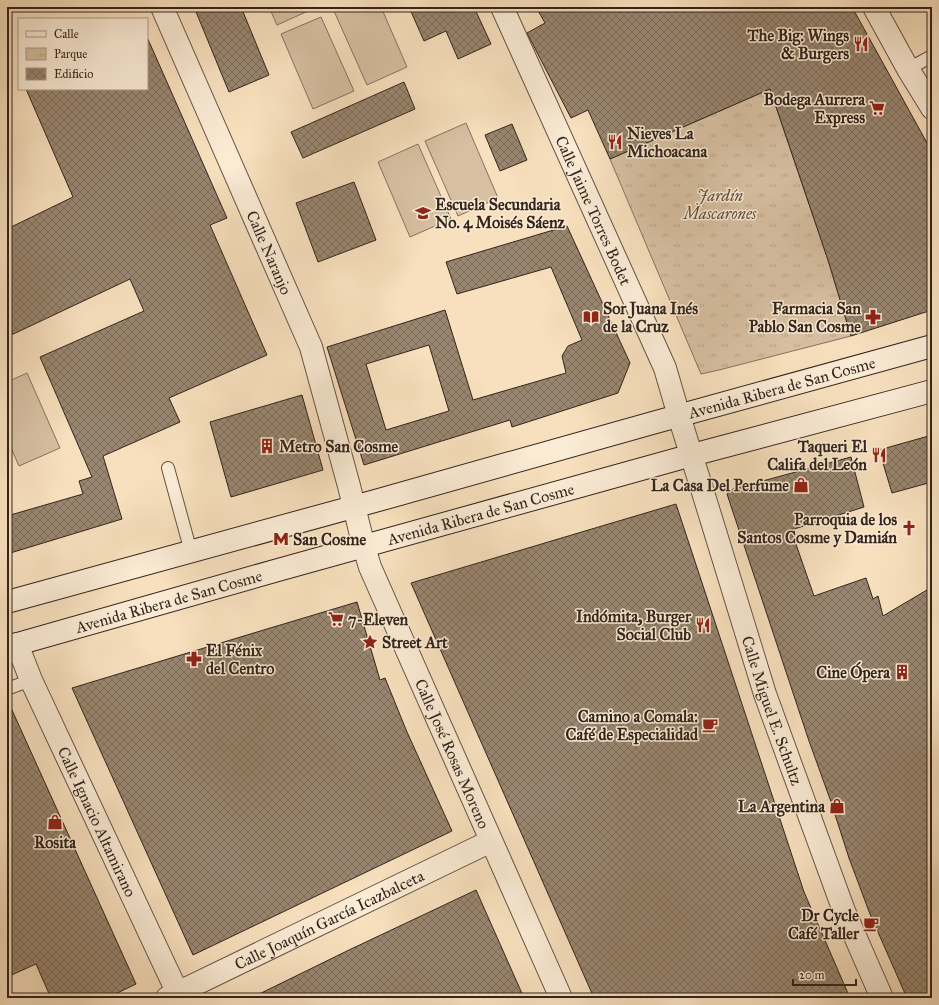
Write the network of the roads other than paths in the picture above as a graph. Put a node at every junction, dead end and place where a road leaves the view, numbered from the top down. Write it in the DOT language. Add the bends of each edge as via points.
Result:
graph roads {
  1 [pos="162,7"];
  2 [pos="502,7"];
  3 [pos="874,7"];
  4 [pos="932,56"];
  5 [pos="908,69"];
  6 [pos="932,108"];
  7 [pos="932,346"];
  8 [pos="932,391"];
  9 [pos="679,416"];
  10 [pos="692,455"];
  11 [pos="168,468"];
  12 [pos="353,507"];
  13 [pos="364,546"];
  14 [pos="191,552"];
  15 [pos="7,602"];
  16 [pos="12,645"];
  17 [pos="31,680"];
  18 [pos="7,689"];
  19 [pos="491,841"];
  20 [pos="175,996"];
  21 [pos="561,998"];
  22 [pos="882,998"];
  1 -- 12 [label="street, Calle Naranjo" via="311,347"];
  2 -- 9 [label="street, Calle Jaime Torres Bodet" via="665,368"];
  3 -- 5 [label="street"];
  4 -- 5 [label="lane"];
  5 -- 6 [label="street"];
  7 -- 9 [label="street, Avenida Ribera de San Cosme"];
  8 -- 10 [label="street, Avenida Ribera de San Cosme"];
  9 -- 10 [label="street, Calle Miguel E. Schultz"];
  9 -- 12 [label="street, Avenida Ribera de San Cosme"];
  10 -- 13 [label="street, Avenida Ribera de San Cosme"];
  10 -- 22 [label="street, Calle Miguel E. Schultz" via="765,694 844,911"];
  11 -- 14 [label="lane"];
  12 -- 13 [label="street, Calle José Rosas Moreno"];
  12 -- 14 [label="street, Avenida Ribera de San Cosme"];
  13 -- 16 [label="street, Avenida Ribera de San Cosme"];
  13 -- 19 [label="street, Calle José Rosas Moreno" via="370,567"];
  14 -- 15 [label="street, Avenida Ribera de San Cosme"];
  16 -- 17 [label="street, Calle Ignacio Altamirano"];
  17 -- 18 [label="lane"];
  17 -- 20 [label="street, Calle Ignacio Altamirano"];
  19 -- 20 [label="street, Calle Joaquín García Icazbalceta"];
  19 -- 21 [label="street, Calle José Rosas Moreno"];
}
